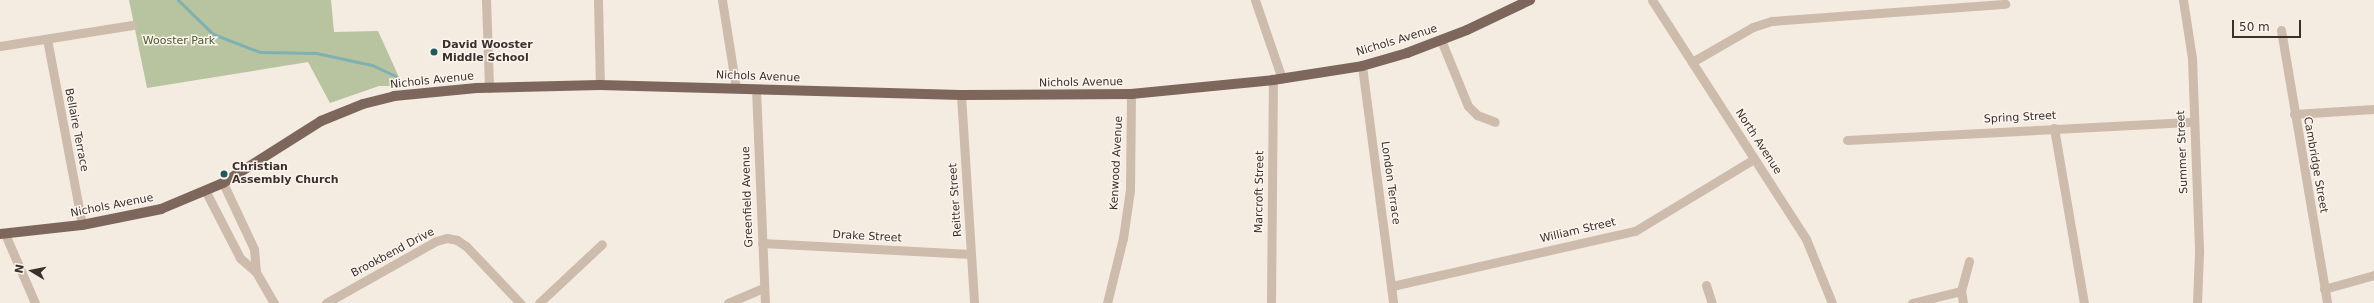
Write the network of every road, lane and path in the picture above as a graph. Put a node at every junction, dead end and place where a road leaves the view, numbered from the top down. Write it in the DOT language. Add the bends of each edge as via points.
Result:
graph roads {
  1 [pos="486,0"];
  2 [pos="598,0"];
  3 [pos="722,0"];
  4 [pos="1255,0"];
  5 [pos="1530,0"];
  6 [pos="1652,0"];
  7 [pos="2183,0"];
  8 [pos="2005,4"];
  9 [pos="132,25"];
  10 [pos="2281,30"];
  11 [pos="47,39"];
  12 [pos="1441,40"];
  13 [pos="0,46"];
  14 [pos="1692,62"];
  15 [pos="1362,66"];
  16 [pos="1278,80"];
  17 [pos="600,85"];
  18 [pos="489,88"];
  19 [pos="736,88"];
  20 [pos="756,89"];
  21 [pos="1131,94"];
  22 [pos="961,95"];
  23 [pos="2374,109"];
  24 [pos="2294,114"];
  25 [pos="1496,122"];
  26 [pos="2194,122"];
  27 [pos="2054,128"];
  28 [pos="1847,140"];
  29 [pos="1754,159"];
  30 [pos="223,183"];
  31 [pos="206,192"];
  32 [pos="82,225"];
  33 [pos="2,234"];
  34 [pos="762,243"];
  35 [pos="602,244"];
  36 [pos="972,254"];
  37 [pos="1968,261"];
  38 [pos="256,272"];
  39 [pos="2374,275"];
  40 [pos="1706,285"];
  41 [pos="1392,286"];
  42 [pos="764,288"];
  43 [pos="2324,289"];
  44 [pos="1961,291"];
  45 [pos="35,303"];
  46 [pos="274,303"];
  47 [pos="326,303"];
  48 [pos="520,303"];
  49 [pos="539,303"];
  50 [pos="728,303"];
  51 [pos="764,303"];
  52 [pos="974,303"];
  53 [pos="1107,303"];
  54 [pos="1271,303"];
  55 [pos="1393,303"];
  56 [pos="1712,303"];
  57 [pos="1832,303"];
  58 [pos="1912,303"];
  59 [pos="1963,303"];
  60 [pos="2084,303"];
  61 [pos="2197,303"];
  62 [pos="2327,303"];
  1 -- 18 [label="street"];
  2 -- 17 [label="street"];
  3 -- 19 [label="street"];
  4 -- 16 [label="street, Marcroft Street"];
  5 -- 12 [label="main road, Nichols Avenue"];
  6 -- 14 [label="street, North Avenue"];
  7 -- 26 [label="street, Summer Street" via="2192,58"];
  8 -- 14 [label="street" via="1772,21 1753,27"];
  9 -- 11 [label="street"];
  10 -- 24 [label="street, Cambridge Street"];
  11 -- 13 [label="street"];
  11 -- 32 [label="street, Bellaire Terrace"];
  12 -- 15 [label="main road, Nichols Avenue"];
  12 -- 25 [label="street" via="1468,106 1477,115"];
  14 -- 29 [label="street, North Avenue"];
  15 -- 16 [label="main road, Nichols Avenue"];
  15 -- 41 [label="street, London Terrace"];
  16 -- 21 [label="main road, Nichols Avenue"];
  16 -- 54 [label="street, Marcroft Street"];
  17 -- 18 [label="main road, Nichols Avenue"];
  17 -- 19 [label="main road, Nichols Avenue"];
  18 -- 30 [label="main road, Nichols Avenue" via="394,96 345,110 294,136"];
  19 -- 20 [label="main road, Nichols Avenue"];
  20 -- 22 [label="main road, Nichols Avenue"];
  20 -- 34 [label="street, Greenfield Avenue"];
  21 -- 22 [label="main road, Nichols Avenue"];
  21 -- 53 [label="street, Kenwood Avenue" via="1130,190 1123,238"];
  22 -- 36 [label="street, Reitter Street"];
  23 -- 24 [label="street"];
  24 -- 43 [label="street, Cambridge Street"];
  26 -- 27 [label="street, Spring Street"];
  26 -- 61 [label="street, Summer Street" via="2199,253"];
  27 -- 28 [label="street, Spring Street"];
  27 -- 60 [label="street"];
  29 -- 41 [label="street, William Street" via="1636,230"];
  29 -- 57 [label="street, North Avenue" via="1806,239"];
  30 -- 31 [label="main road, Nichols Avenue"];
  30 -- 38 [label="street" via="254,249"];
  31 -- 32 [label="main road, Nichols Avenue" via="154,211"];
  31 -- 38 [label="street" via="240,258"];
  32 -- 33 [label="main road, Nichols Avenue"];
  33 -- 45 [label="street"];
  34 -- 36 [label="street, Drake Street"];
  34 -- 42 [label="street, Greenfield Avenue"];
  35 -- 49 [label="street"];
  36 -- 52 [label="street, Reitter Street"];
  37 -- 44 [label="street"];
  38 -- 46 [label="street"];
  39 -- 43 [label="street"];
  40 -- 56 [label="street"];
  41 -- 55 [label="street, London Terrace"];
  42 -- 50 [label="street"];
  42 -- 51 [label="street, Greenfield Avenue"];
  43 -- 62 [label="street, Cambridge Street"];
  44 -- 58 [label="street"];
  44 -- 59 [label="street"];
  47 -- 48 [label="street, Brookbend Drive" via="436,241 447,238 457,240 466,246"];
}
